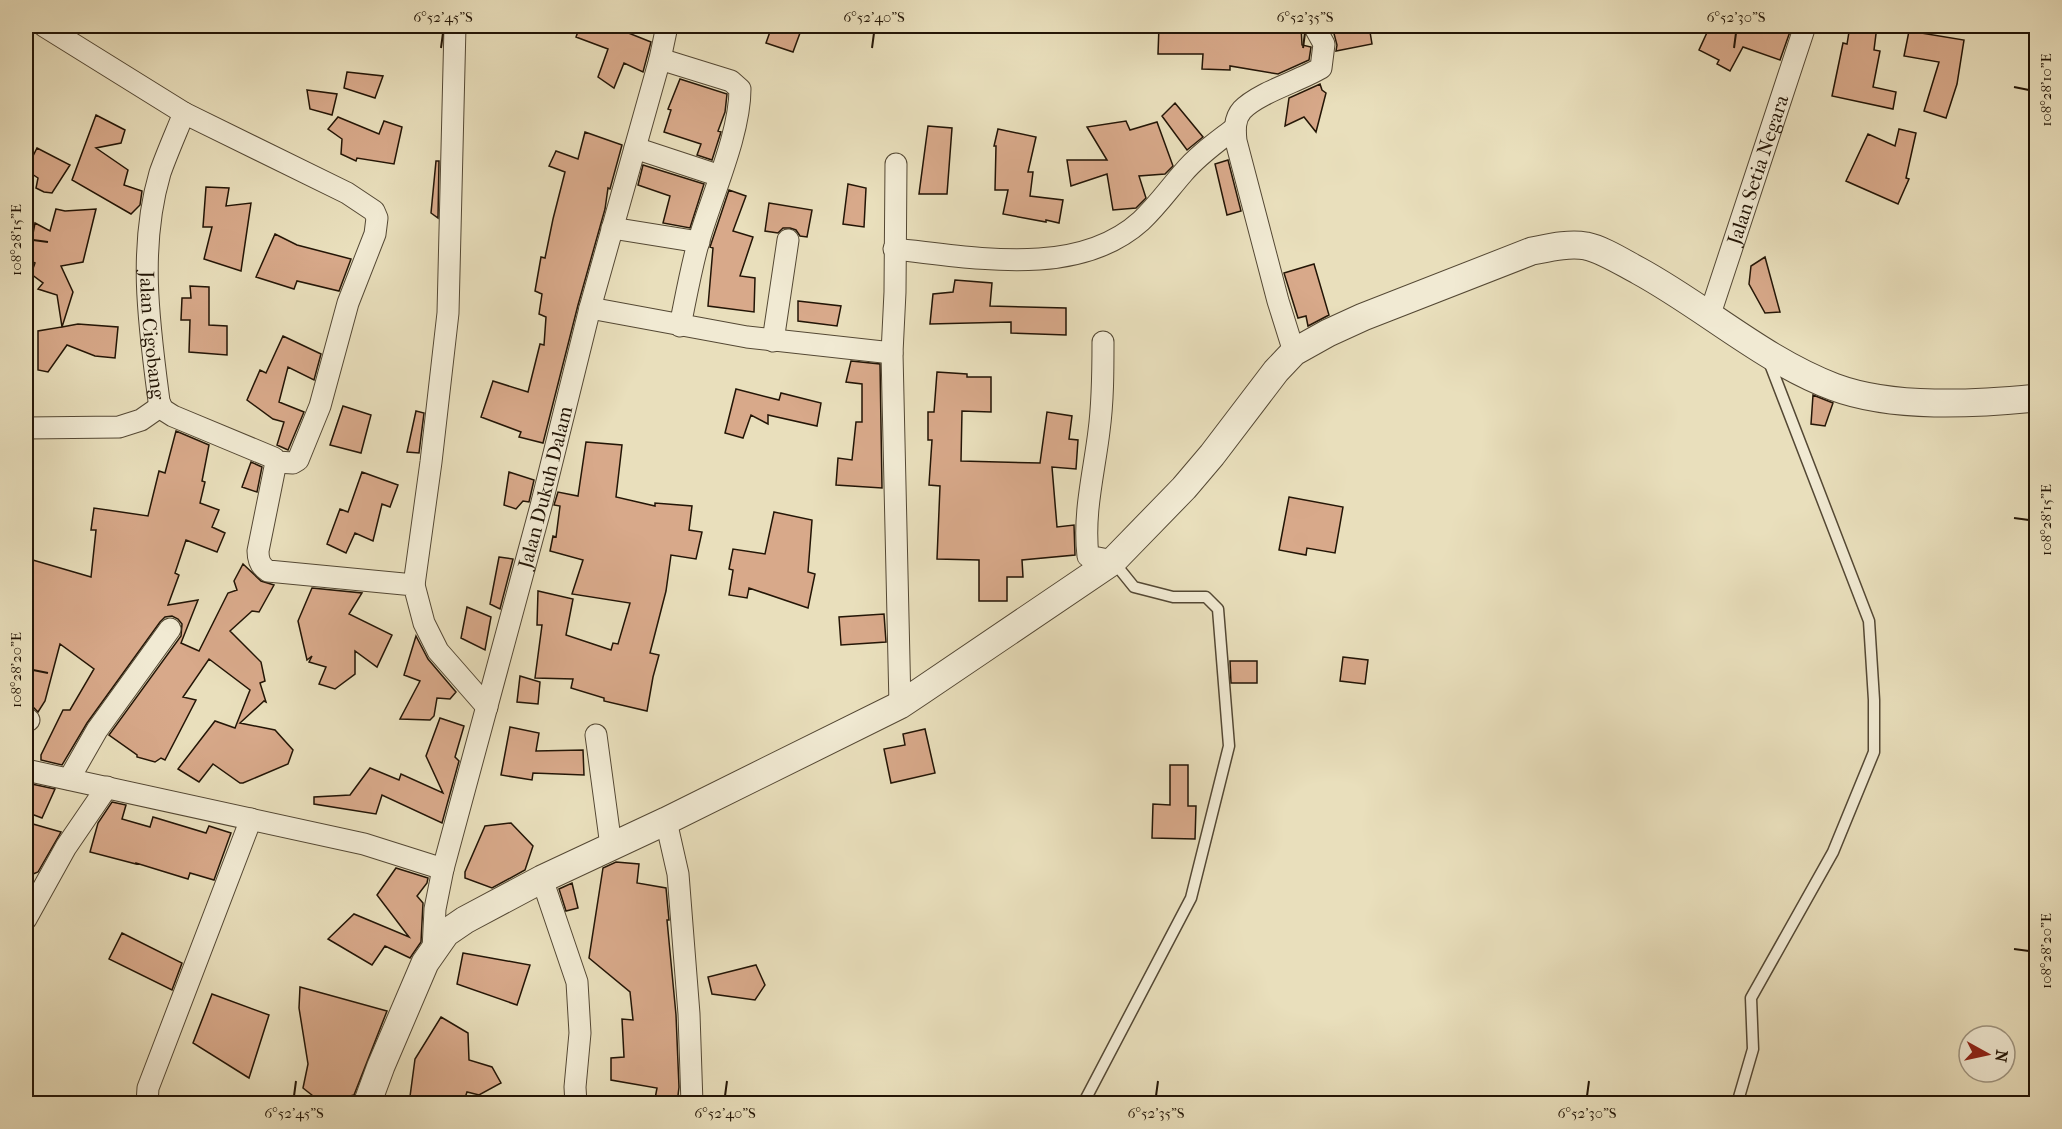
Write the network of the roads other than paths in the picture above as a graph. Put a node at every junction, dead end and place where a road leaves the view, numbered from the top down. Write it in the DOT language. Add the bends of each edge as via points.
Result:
graph roads {
  1 [pos="44,26"];
  2 [pos="455,26"];
  3 [pos="667,26"];
  4 [pos="1314,26"];
  5 [pos="1804,26"];
  6 [pos="660,59"];
  7 [pos="184,113"];
  8 [pos="1235,128"];
  9 [pos="635,148"];
  10 [pos="896,164"];
  11 [pos="720,176"];
  12 [pos="612,228"];
  13 [pos="788,240"];
  14 [pos="699,242"];
  15 [pos="894,249"];
  16 [pos="590,308"];
  17 [pos="1710,314"];
  18 [pos="680,326"];
  19 [pos="773,341"];
  20 [pos="1103,342"];
  21 [pos="1764,351"];
  22 [pos="1294,352"];
  23 [pos="892,353"];
  24 [pos="2037,398"];
  25 [pos="161,406"];
  26 [pos="26,428"];
  27 [pos="276,462"];
  28 [pos="1113,561"];
  29 [pos="414,585"];
  30 [pos="170,628"];
  31 [pos="900,705"];
  32 [pos="487,707"];
  33 [pos="596,735"];
  34 [pos="26,770"];
  35 [pos="69,779"];
  36 [pos="107,788"];
  37 [pos="251,819"];
  38 [pos="666,821"];
  39 [pos="611,846"];
  40 [pos="443,869"];
  41 [pos="542,879"];
  42 [pos="26,919"];
  43 [pos="433,950"];
  44 [pos="147,1104"];
  45 [pos="367,1104"];
  46 [pos="576,1104"];
  47 [pos="692,1104"];
  48 [pos="1083,1104"];
  49 [pos="1737,1104"];
  1 -- 7 [label="street"];
  2 -- 29 [label="street" via="448,313"];
  3 -- 6 [label="street, Jalan Dukuh Dalam"];
  4 -- 8 [label="street" via="1324,44 1321,68 1242,110"];
  5 -- 17 [label="street, Jalan Setia Negara"];
  6 -- 9 [label="street, Jalan Dukuh Dalam"];
  6 -- 11 [label="street" via="731,81 740,89 740,104"];
  7 -- 25 [label="street, Jalan Cigobang" via="161,172 148,232 148,315"];
  7 -- 27 [label="street" via="347,194 374,211 377,218 307,439 298,460"];
  8 -- 15 [label="street" via="1198,157 1139,223 1109,243 1075,255 1037,260"];
  8 -- 22 [label="street"];
  9 -- 11 [label="street"];
  9 -- 12 [label="street, Jalan Dukuh Dalam"];
  10 -- 15 [label="street"];
  11 -- 14 [label="street"];
  12 -- 14 [label="street"];
  12 -- 16 [label="street, Jalan Dukuh Dalam"];
  13 -- 19 [label="street"];
  14 -- 18 [label="street"];
  15 -- 23 [label="street"];
  16 -- 18 [label="street"];
  16 -- 32 [label="street, Jalan Dukuh Dalam"];
  17 -- 21 [label="street"];
  17 -- 22 [label="street" via="1612,256 1585,246 1552,247 1363,317"];
  18 -- 19 [label="street"];
  19 -- 23 [label="street"];
  20 -- 28 [label="street" via="1101,405 1086,529 1088,556"];
  21 -- 24 [label="street" via="1810,377 1854,394 1955,403"];
  21 -- 49 [label="lane" via="1869,621 1874,752 1833,852 1751,998 1753,1049"];
  22 -- 28 [label="street" via="1184,488"];
  23 -- 31 [label="street"];
  25 -- 26 [label="street" via="141,420 119,427"];
  25 -- 27 [label="street, Jalan Cigobang" via="172,416 271,455"];
  27 -- 29 [label="street" via="258,551 262,568"];
  28 -- 31 [label="street"];
  28 -- 48 [label="lane" via="1134,587 1173,597 1206,597 1218,609 1229,746 1191,898"];
  29 -- 32 [label="street" via="424,623 438,651"];
  30 -- 35 [label="street" via="97,730"];
  31 -- 38 [label="street"];
  32 -- 40 [label="street, Jalan Dukuh Dalam"];
  33 -- 39 [label="street"];
  34 -- 35 [label="street"];
  35 -- 36 [label="street"];
  36 -- 37 [label="street"];
  36 -- 42 [label="street" via="66,848"];
  37 -- 40 [label="street" via="364,844"];
  37 -- 44 [label="street" via="148,1088"];
  38 -- 39 [label="street"];
  38 -- 47 [label="street" via="678,874"];
  39 -- 41 [label="street"];
  40 -- 43 [label="street, Jalan Dukuh Dalam" via="435,909"];
  41 -- 43 [label="street" via="453,927"];
  41 -- 46 [label="street" via="577,982 580,1033"];
  43 -- 45 [label="street"];
}
